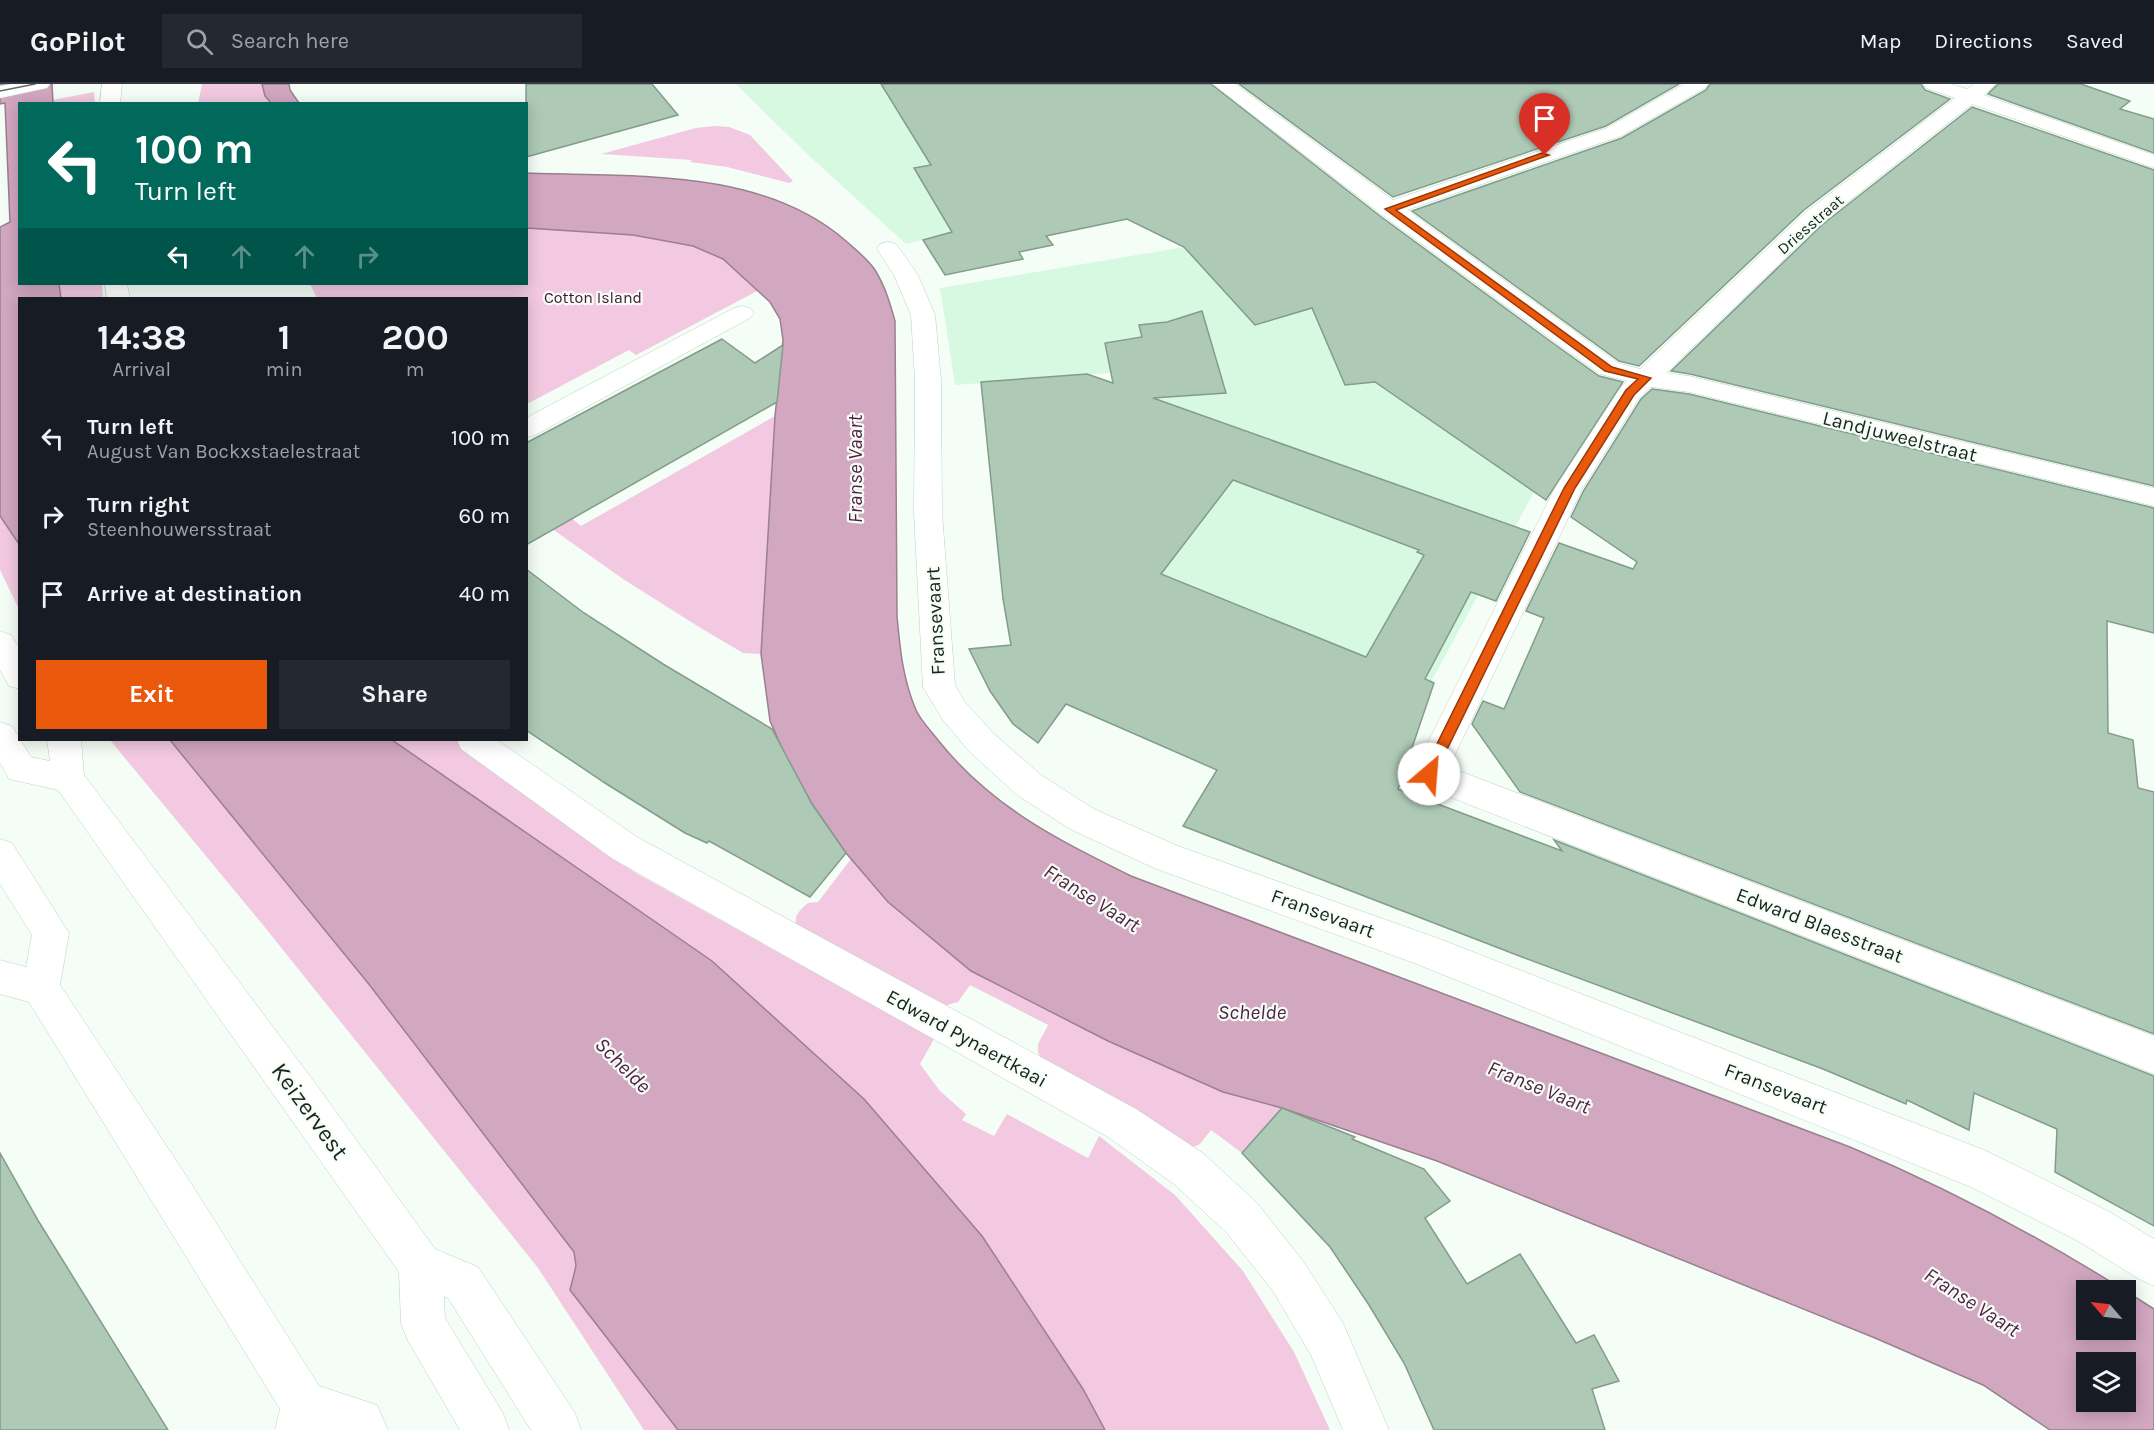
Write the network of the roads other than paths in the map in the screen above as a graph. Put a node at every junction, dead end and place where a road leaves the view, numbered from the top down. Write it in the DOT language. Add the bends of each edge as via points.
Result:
graph roads {
  1 [pos="40,84"];
  2 [pos="112,84"];
  3 [pos="1223,84"];
  4 [pos="1698,84"];
  5 [pos="1933,84"];
  6 [pos="1977,90"];
  7 [pos="0,92"];
  8 [pos="110,102"];
  9 [pos="2154,162"];
  10 [pos="1389,209"];
  11 [pos="888,249"];
  12 [pos="742,313"];
  13 [pos="1646,378"];
  14 [pos="528,428"];
  15 [pos="2154,497"];
  16 [pos="0,643"];
  17 [pos="18,674"];
  18 [pos="0,735"];
  19 [pos="64,741"];
  20 [pos="474,741"];
  21 [pos="68,778"];
  22 [pos="1485,795"];
  23 [pos="0,854"];
  24 [pos="0,977"];
  25 [pos="41,987"];
  26 [pos="2154,1055"];
  27 [pos="2154,1264"];
  28 [pos="420,1265"];
  29 [pos="301,1417"];
  30 [pos="365,1430"];
  31 [pos="486,1430"];
  32 [pos="558,1430"];
  33 [pos="1366,1430"];
  1 -- 7 [label="street"];
  2 -- 8 [label="street"];
  3 -- 10 [label="street, Landjuweelstraat"];
  4 -- 10 [label="street" via="1614,132"];
  5 -- 6 [label="street"];
  6 -- 9 [label="street"];
  6 -- 13 [label="street, Driesstraat" via="1814,217"];
  10 -- 13 [label="street, Landjuweelstraat" via="1609,369"];
  11 -- 27 [label="street, Fransevaart" via="906,275 923,315 928,380 928,513 939,687 981,742 1029,785 1083,819 1166,857 1424,950 1984,1171 2092,1226"];
  12 -- 14 [label="street"];
  13 -- 15 [label="street, Landjuweelstraat" via="1689,384"];
  13 -- 22 [label="street, Driesstraat" via="1630,393 1569,488 1429,774"];
  16 -- 17 [label="street"];
  18 -- 21 [label="street" via="21,769"];
  19 -- 21 [label="street"];
  20 -- 33 [label="street, Edward Pynaertkaai" via="625,848 1122,1123 1189,1169 1242,1218 1288,1276 1327,1339"];
  21 -- 28 [label="street, Keizervest"];
  22 -- 26 [label="street, Edward Blaesstraat"];
  23 -- 25 [label="street" via="51,933"];
  24 -- 25 [label="street"];
  25 -- 29 [label="street" via="172,1192"];
  28 -- 31 [label="street" via="423,1323"];
  28 -- 32 [label="street" via="463,1282"];
  29 -- 30 [label="street" via="361,1420"];
}
